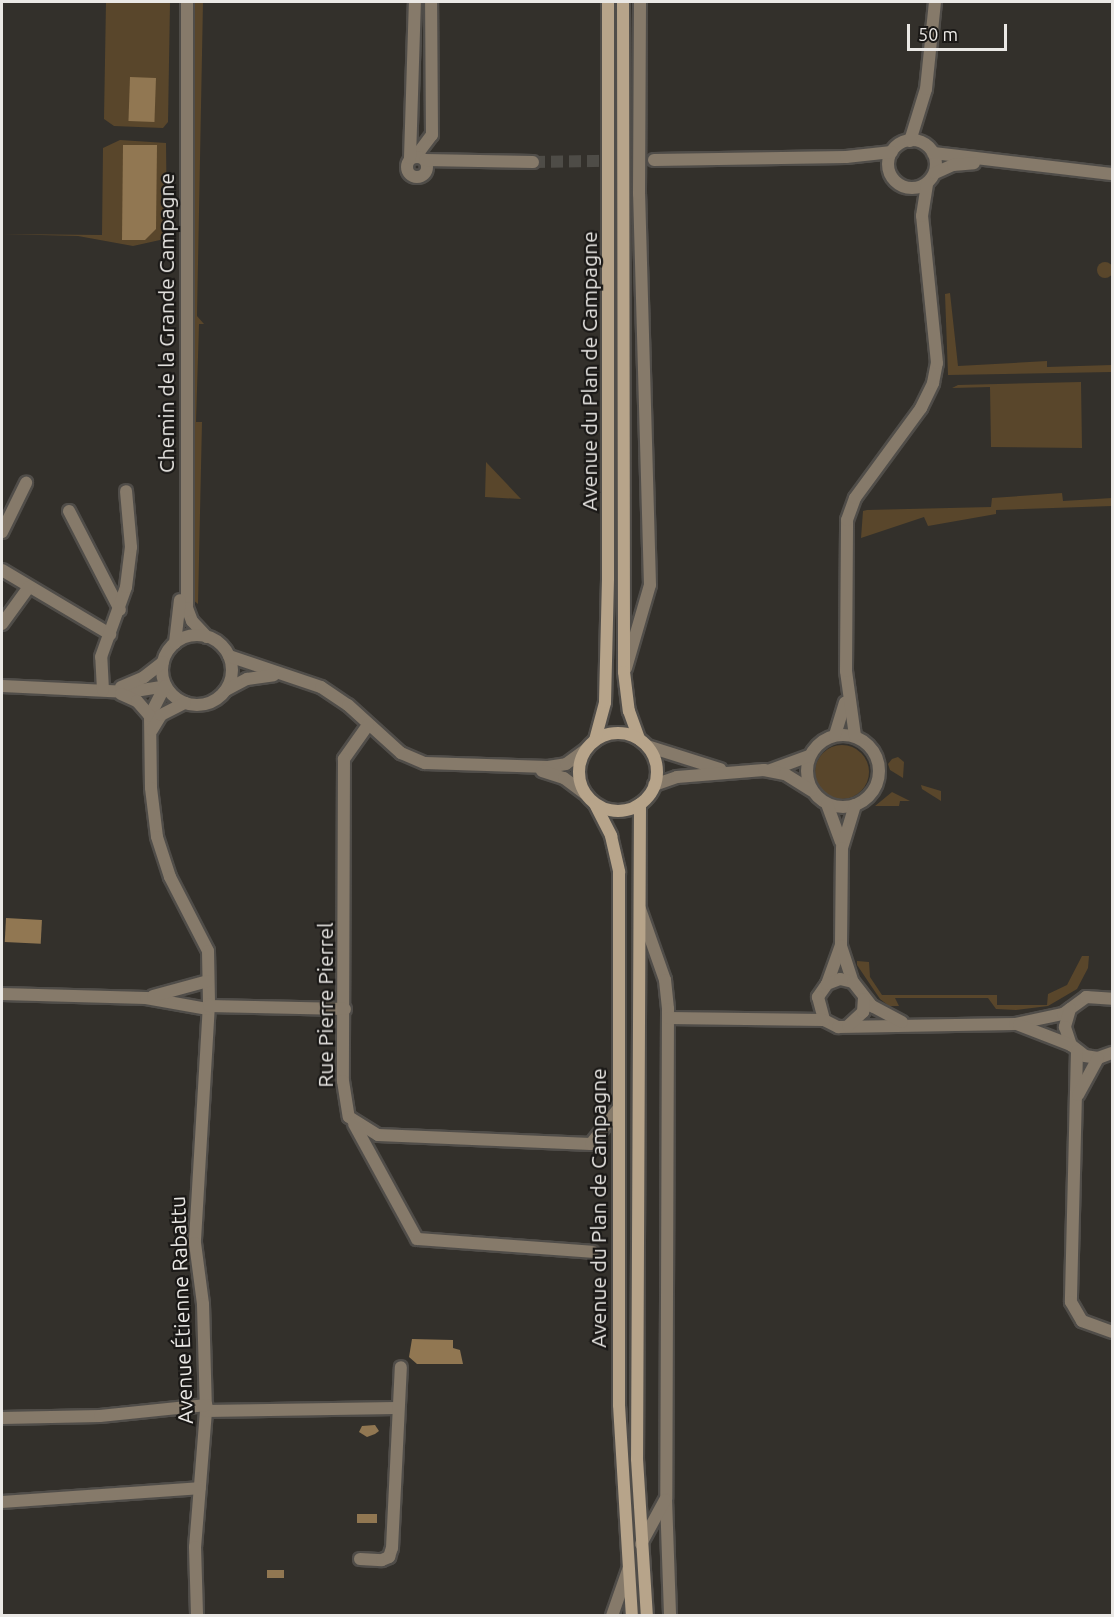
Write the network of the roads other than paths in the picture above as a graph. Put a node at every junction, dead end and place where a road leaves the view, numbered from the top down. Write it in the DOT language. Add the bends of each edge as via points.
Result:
graph roads {
  1 [pos="181,2"];
  2 [pos="187,2"];
  3 [pos="415,2"];
  4 [pos="431,2"];
  5 [pos="608,2"];
  6 [pos="623,2"];
  7 [pos="640,2"];
  8 [pos="935,2"];
  9 [pos="926,89"];
  10 [pos="432,135"];
  11 [pos="910,141"];
  12 [pos="923,144"];
  13 [pos="892,152"];
  14 [pos="933,153"];
  15 [pos="846,157"];
  16 [pos="654,160"];
  17 [pos="420,161"];
  18 [pos="441,162"];
  19 [pos="532,162"];
  20 [pos="1000,163"];
  21 [pos="934,173"];
  22 [pos="1113,174"];
  23 [pos="891,175"];
  24 [pos="927,183"];
  25 [pos="907,188"];
  26 [pos="922,216"];
  27 [pos="26,483"];
  28 [pos="126,491"];
  29 [pos="69,512"];
  30 [pos="2,532"];
  31 [pos="2,570"];
  32 [pos="29,587"];
  33 [pos="120,610"];
  34 [pos="2,624"];
  35 [pos="110,634"];
  36 [pos="207,637"];
  37 [pos="175,643"];
  38 [pos="229,656"];
  39 [pos="163,662"];
  40 [pos="624,672"];
  41 [pos="284,675"];
  42 [pos="2,686"];
  43 [pos="165,686"];
  44 [pos="847,689"];
  45 [pos="106,690"];
  46 [pos="226,690"];
  47 [pos="185,703"];
  48 [pos="150,716"];
  49 [pos="368,725"];
  50 [pos="151,731"];
  51 [pos="835,735"];
  52 [pos="855,736"];
  53 [pos="595,740"];
  54 [pos="643,742"];
  55 [pos="585,750"];
  56 [pos="809,756"];
  57 [pos="523,768"];
  58 [pos="727,770"];
  59 [pos="770,770"];
  60 [pos="654,785"];
  61 [pos="812,790"];
  62 [pos="584,793"];
  63 [pos="595,804"];
  64 [pos="640,804"];
  65 [pos="827,804"];
  66 [pos="855,805"];
  67 [pos="842,848"];
  68 [pos="637,902"];
  69 [pos="841,945"];
  70 [pos="208,981"];
  71 [pos="853,982"];
  72 [pos="827,984"];
  73 [pos="2,994"];
  74 [pos="146,998"];
  75 [pos="864,999"];
  76 [pos="1113,999"];
  77 [pos="209,1006"];
  78 [pos="345,1009"];
  79 [pos="1071,1009"];
  80 [pos="668,1018"];
  81 [pos="824,1020"];
  82 [pos="904,1023"];
  83 [pos="1016,1024"];
  84 [pos="846,1026"];
  85 [pos="1074,1048"];
  86 [pos="1113,1053"];
  87 [pos="1098,1058"];
  88 [pos="1076,1099"];
  89 [pos="618,1109"];
  90 [pos="354,1123"];
  91 [pos="593,1252"];
  92 [pos="1113,1332"];
  93 [pos="401,1367"];
  94 [pos="206,1408"];
  95 [pos="396,1408"];
  96 [pos="2,1418"];
  97 [pos="200,1488"];
  98 [pos="666,1499"];
  99 [pos="2,1503"];
  100 [pos="641,1544"];
  101 [pos="360,1559"];
  102 [pos="628,1570"];
  103 [pos="197,1616"];
  104 [pos="612,1616"];
  105 [pos="632,1616"];
  106 [pos="647,1616"];
  107 [pos="670,1616"];
  1 -- 37 [label="street, Chemin de la Grande Campagne" via="180,620"];
  2 -- 36 [label="street, Chemin de la Grande Campagne" via="187,608 192,621"];
  3 -- 17 [label="street"];
  4 -- 10 [label="street"];
  5 -- 53 [label="main road, Avenue du Plan de Campagne" via="607,590 605,702"];
  6 -- 40 [label="main road, Avenue du Plan de Campagne"];
  7 -- 40 [label="street" via="639,194 650,585"];
  8 -- 9 [label="street"];
  9 -- 11 [label="street"];
  9 -- 12 [label="street"];
  10 -- 17 [label="street"];
  10 -- 18 [label="street"];
  11 -- 12 [label="street"];
  11 -- 13 [label="street"];
  12 -- 14 [label="street"];
  13 -- 15 [label="street"];
  13 -- 23 [label="street"];
  14 -- 20 [label="street"];
  14 -- 21 [label="street"];
  15 -- 16 [label="street"];
  15 -- 23 [label="street" via="874,162"];
  17 -- 18 [label="street"];
  18 -- 19 [label="street"];
  20 -- 21 [label="street" via="953,165"];
  20 -- 22 [label="street"];
  21 -- 24 [label="street"];
  23 -- 25 [label="street"];
  24 -- 25 [label="street"];
  24 -- 26 [label="street"];
  25 -- 26 [label="street"];
  26 -- 44 [label="street" via="937,363 925,402 850,509"];
  27 -- 30 [label="street"];
  28 -- 33 [label="street" via="131,547"];
  29 -- 33 [label="street"];
  31 -- 32 [label="street"];
  32 -- 34 [label="street"];
  32 -- 35 [label="street"];
  33 -- 35 [label="street"];
  35 -- 45 [label="street" via="101,657"];
  36 -- 37 [label="street" via="196,635"];
  36 -- 38 [label="street"];
  37 -- 39 [label="street"];
  38 -- 41 [label="street"];
  38 -- 46 [label="street" via="232,673"];
  39 -- 43 [label="street"];
  39 -- 45 [label="street" via="132,683"];
  40 -- 54 [label="main road, Avenue du Plan de Campagne" via="629,711"];
  41 -- 46 [label="street" via="247,679"];
  41 -- 49 [label="street" via="338,696"];
  42 -- 45 [label="street"];
  43 -- 45 [label="street" via="129,692"];
  43 -- 47 [label="street"];
  43 -- 48 [label="street"];
  44 -- 51 [label="street"];
  44 -- 52 [label="street"];
  45 -- 48 [label="street" via="133,698"];
  46 -- 47 [label="street" via="212,702"];
  47 -- 50 [label="street" via="161,715"];
  48 -- 50 [label="street, Avenue Étienne Rabattu"];
  49 -- 57 [label="street" via="401,753 424,763"];
  49 -- 78 [label="street, Rue Pierre Pierrel" via="344,759"];
  50 -- 70 [label="street, Avenue Étienne Rabattu" via="150,788 159,847 170,877 204,938"];
  51 -- 52 [label="street"];
  51 -- 56 [label="street" via="824,739"];
  52 -- 66 [label="street" via="871,748 879,766 873,791"];
  53 -- 54 [label="main road" via="612,733"];
  53 -- 55 [label="main road"];
  54 -- 58 [label="street" via="669,756"];
  54 -- 60 [label="main road" via="656,764"];
  55 -- 57 [label="street" via="561,766"];
  55 -- 62 [label="main road" via="579,776"];
  56 -- 59 [label="street"];
  56 -- 61 [label="street" via="806,768"];
  57 -- 62 [label="street" via="558,775"];
  58 -- 59 [label="street"];
  58 -- 60 [label="street" via="677,777"];
  59 -- 61 [label="street" via="799,780"];
  60 -- 64 [label="main road"];
  61 -- 65 [label="street"];
  62 -- 63 [label="main road"];
  63 -- 64 [label="main road" via="622,811"];
  63 -- 89 [label="main road, Avenue du Plan de Campagne" via="612,836 619,872"];
  64 -- 68 [label="main road, Avenue du Plan de Campagne"];
  65 -- 66 [label="street"];
  65 -- 67 [label="street"];
  66 -- 67 [label="street"];
  67 -- 69 [label="street"];
  68 -- 80 [label="street" via="665,980"];
  68 -- 100 [label="main road, Avenue du Plan de Campagne" via="637,1447"];
  69 -- 71 [label="street"];
  69 -- 72 [label="street"];
  70 -- 74 [label="street"];
  70 -- 77 [label="street, Avenue Étienne Rabattu"];
  71 -- 72 [label="street" via="840,979"];
  71 -- 75 [label="street"];
  72 -- 81 [label="street" via="817,1005"];
  73 -- 74 [label="street"];
  74 -- 77 [label="street"];
  75 -- 82 [label="street" via="886,1016"];
  75 -- 84 [label="street" via="859,1019"];
  76 -- 79 [label="street" via="1086,997"];
  77 -- 78 [label="street"];
  77 -- 94 [label="street, Avenue Étienne Rabattu" via="195,1243"];
  78 -- 90 [label="street, Rue Pierre Pierrel" via="344,1104"];
  79 -- 83 [label="street" via="1054,1017"];
  79 -- 85 [label="street" via="1065,1027"];
  80 -- 81 [label="street"];
  80 -- 98 [label="street"];
  81 -- 84 [label="street"];
  82 -- 83 [label="street"];
  82 -- 84 [label="street"];
  83 -- 85 [label="street"];
  85 -- 87 [label="street"];
  85 -- 88 [label="street"];
  86 -- 87 [label="street"];
  87 -- 88 [label="street"];
  88 -- 92 [label="street" via="1071,1302 1082,1321"];
  89 -- 90 [label="street" via="591,1144 378,1135"];
  89 -- 102 [label="main road, Avenue du Plan de Campagne" via="619,1440"];
  90 -- 91 [label="street, Rue Pierre Pierrel" via="417,1239"];
  93 -- 95 [label="street"];
  94 -- 95 [label="street"];
  94 -- 96 [label="street"];
  94 -- 97 [label="street, Avenue Étienne Rabattu"];
  95 -- 101 [label="street" via="392,1548 389,1557 382,1560"];
  97 -- 99 [label="street"];
  97 -- 103 [label="street, Avenue Étienne Rabattu" via="195,1547"];
  98 -- 100 [label="street"];
  98 -- 107 [label="street"];
  100 -- 106 [label="main road, Avenue du Plan de Campagne"];
  102 -- 104 [label="street"];
  102 -- 105 [label="main road, Avenue du Plan de Campagne"];
}
